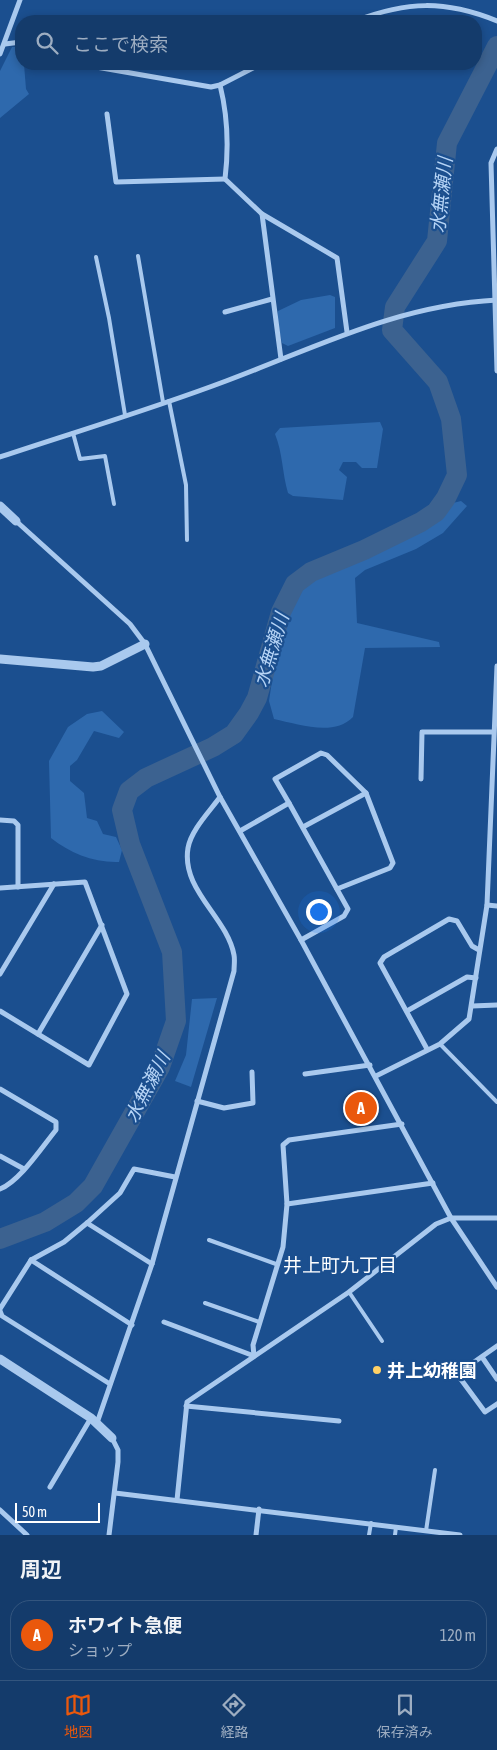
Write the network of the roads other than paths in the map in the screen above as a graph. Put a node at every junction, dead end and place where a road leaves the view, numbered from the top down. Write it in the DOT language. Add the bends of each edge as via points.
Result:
graph roads {
  1 [pos="20,0"];
  2 [pos="371,15"];
  3 [pos="497,21"];
  4 [pos="15,43"];
  5 [pos="5,44"];
  6 [pos="0,54"];
  7 [pos="113,70"];
  8 [pos="249,70"];
  9 [pos="220,85"];
  10 [pos="106,114"];
  11 [pos="497,149"];
  12 [pos="224,179"];
  13 [pos="262,214"];
  14 [pos="138,256"];
  15 [pos="96,257"];
  16 [pos="272,300"];
  17 [pos="496,300"];
  18 [pos="225,312"];
  19 [pos="347,332"];
  20 [pos="280,359"];
  21 [pos="497,371"];
  22 [pos="166,402"];
  23 [pos="125,415"];
  24 [pos="73,433"];
  25 [pos="0,457"];
  26 [pos="114,504"];
  27 [pos="0,506"];
  28 [pos="16,521"];
  29 [pos="187,540"];
  30 [pos="144,644"];
  31 [pos="0,659"];
  32 [pos="497,666"];
  33 [pos="493,732"];
  34 [pos="421,779"];
  35 [pos="366,793"];
  36 [pos="220,797"];
  37 [pos="289,803"];
  38 [pos="0,820"];
  39 [pos="303,827"];
  40 [pos="240,831"];
  41 [pos="54,884"];
  42 [pos="18,887"];
  43 [pos="0,888"];
  44 [pos="337,889"];
  45 [pos="487,905"];
  46 [pos="497,906"];
  47 [pos="102,925"];
  48 [pos="301,940"];
  49 [pos="479,950"];
  50 [pos="0,974"];
  51 [pos="476,978"];
  52 [pos="497,1005"];
  53 [pos="472,1006"];
  54 [pos="0,1011"];
  55 [pos="407,1011"];
  56 [pos="38,1034"];
  57 [pos="440,1044"];
  58 [pos="427,1049"];
  59 [pos="370,1065"];
  60 [pos="252,1072"];
  61 [pos="305,1074"];
  62 [pos="376,1076"];
  63 [pos="0,1089"];
  64 [pos="197,1101"];
  65 [pos="497,1102"];
  66 [pos="402,1124"];
  67 [pos="0,1156"];
  68 [pos="24,1169"];
  69 [pos="175,1178"];
  70 [pos="433,1183"];
  71 [pos="0,1189"];
  72 [pos="287,1204"];
  73 [pos="451,1218"];
  74 [pos="497,1218"];
  75 [pos="87,1223"];
  76 [pos="210,1240"];
  77 [pos="31,1260"];
  78 [pos="152,1264"];
  79 [pos="276,1264"];
  80 [pos="497,1287"];
  81 [pos="349,1292"];
  82 [pos="205,1303"];
  83 [pos="0,1310"];
  84 [pos="164,1322"];
  85 [pos="259,1322"];
  86 [pos="132,1325"];
  87 [pos="382,1341"];
  88 [pos="497,1346"];
  89 [pos="254,1356"];
  90 [pos="482,1357"];
  91 [pos="0,1360"];
  92 [pos="497,1379"];
  93 [pos="110,1384"];
  94 [pos="497,1404"];
  95 [pos="186,1406"];
  96 [pos="94,1420"];
  97 [pos="339,1421"];
  98 [pos="112,1438"];
  99 [pos="435,1470"];
  100 [pos="50,1487"];
  101 [pos="115,1492"];
  102 [pos="177,1500"];
  103 [pos="259,1509"];
  104 [pos="0,1510"];
  105 [pos="371,1523"];
  106 [pos="396,1526"];
  107 [pos="426,1533"];
  108 [pos="27,1535"];
  109 [pos="110,1535"];
  110 [pos="256,1535"];
  111 [pos="369,1535"];
  112 [pos="395,1535"];
  113 [pos="460,1535"];
  1 -- 5 [label="street"];
  2 -- 3 [label="street" via="420,0 463,5"];
  4 -- 5 [label="street"];
  5 -- 6 [label="street"];
  7 -- 9 [label="street" via="211,87"];
  8 -- 9 [label="street"];
  9 -- 12 [label="street" via="227,113 228,148"];
  10 -- 12 [label="street" via="116,182"];
  11 -- 17 [label="street" via="491,163"];
  12 -- 13 [label="street"];
  13 -- 16 [label="street"];
  13 -- 19 [label="street" via="337,258"];
  14 -- 22 [label="lane"];
  15 -- 23 [label="lane"];
  16 -- 18 [label="street"];
  16 -- 20 [label="street"];
  17 -- 19 [label="street" via="454,303"];
  17 -- 21 [label="street"];
  19 -- 20 [label="street"];
  20 -- 22 [label="street"];
  22 -- 23 [label="street"];
  22 -- 29 [label="lane" via="186,485"];
  23 -- 24 [label="street"];
  24 -- 25 [label="street"];
  24 -- 26 [label="lane" via="80,459 105,456"];
  27 -- 28 [label="street"];
  28 -- 30 [label="street" via="130,624"];
  30 -- 31 [label="street" via="93,667"];
  30 -- 36 [label="street"];
  32 -- 33 [label="street"];
  33 -- 34 [label="street" via="422,732"];
  33 -- 45 [label="street"];
  35 -- 37 [label="street" via="328,755 321,753 275,779"];
  35 -- 39 [label="street"];
  35 -- 44 [label="street" via="393,863 390,868"];
  36 -- 40 [label="street"];
  36 -- 64 [label="street" via="197,828 188,847 187,868 234,955 234,971"];
  37 -- 39 [label="street"];
  37 -- 40 [label="street"];
  38 -- 42 [label="street" via="14,821 18,825"];
  39 -- 44 [label="street"];
  40 -- 48 [label="street"];
  41 -- 42 [label="street"];
  41 -- 47 [label="street" via="85,882"];
  41 -- 50 [label="street"];
  42 -- 43 [label="street"];
  44 -- 48 [label="street" via="347,913"];
  45 -- 46 [label="street"];
  45 -- 49 [label="street"];
  47 -- 56 [label="street"];
  47 -- 56 [label="street" via="126,994 89,1065"];
  48 -- 59 [label="street"];
  49 -- 51 [label="street"];
  49 -- 55 [label="street" via="472,946 457,921 449,919 384,958 380,963"];
  51 -- 53 [label="street"];
  51 -- 55 [label="street" via="467,977"];
  52 -- 53 [label="street"];
  53 -- 57 [label="street" via="469,1019"];
  54 -- 56 [label="street"];
  55 -- 58 [label="street"];
  57 -- 58 [label="street"];
  57 -- 65 [label="lane"];
  58 -- 62 [label="street"];
  59 -- 61 [label="street"];
  59 -- 62 [label="street"];
  60 -- 64 [label="street" via="253,1103 224,1108"];
  62 -- 66 [label="street"];
  63 -- 68 [label="street" via="56,1122 56,1130"];
  64 -- 69 [label="street"];
  66 -- 70 [label="street"];
  66 -- 72 [label="street" via="289,1140 283,1145"];
  67 -- 68 [label="street"];
  68 -- 71 [label="street"];
  69 -- 75 [label="street" via="134,1169 120,1193"];
  69 -- 78 [label="street"];
  70 -- 72 [label="street"];
  70 -- 73 [label="street"];
  72 -- 79 [label="street" via="283,1247"];
  73 -- 74 [label="street"];
  73 -- 80 [label="street"];
  73 -- 81 [label="street" via="436,1224"];
  75 -- 77 [label="street" via="64,1242"];
  75 -- 78 [label="street"];
  76 -- 79 [label="lane"];
  77 -- 83 [label="street"];
  77 -- 86 [label="street"];
  78 -- 86 [label="street"];
  79 -- 85 [label="street"];
  81 -- 87 [label="lane"];
  81 -- 89 [label="street"];
  82 -- 85 [label="lane"];
  83 -- 93 [label="street" via="2,1316"];
  84 -- 89 [label="street"];
  85 -- 89 [label="street" via="253,1345"];
  86 -- 93 [label="street"];
  88 -- 90 [label="street"];
  89 -- 95 [label="street" via="187,1402"];
  90 -- 92 [label="street"];
  90 -- 94 [label="street" via="457,1374 485,1412"];
  91 -- 96 [label="street"];
  93 -- 96 [label="street"];
  95 -- 97 [label="street"];
  95 -- 102 [label="street"];
  96 -- 98 [label="street"];
  96 -- 100 [label="street"];
  98 -- 101 [label="street" via="118,1450"];
  99 -- 107 [label="lane"];
  101 -- 102 [label="street"];
  101 -- 109 [label="street"];
  102 -- 103 [label="street"];
  103 -- 105 [label="street"];
  103 -- 110 [label="street"];
  104 -- 108 [label="street"];
  105 -- 106 [label="street"];
  105 -- 111 [label="lane"];
  106 -- 107 [label="street"];
  106 -- 112 [label="lane"];
  107 -- 113 [label="street"];
}
